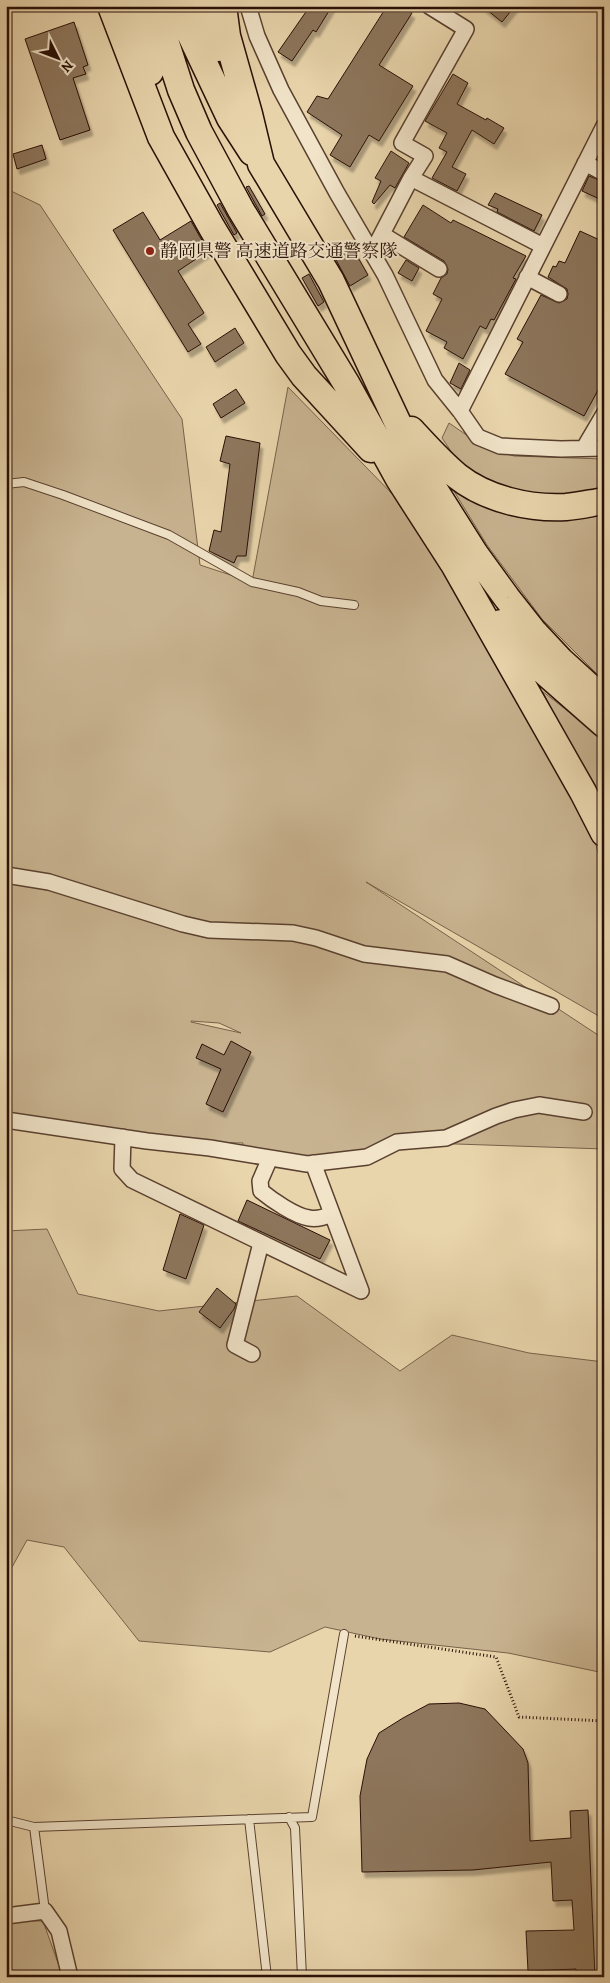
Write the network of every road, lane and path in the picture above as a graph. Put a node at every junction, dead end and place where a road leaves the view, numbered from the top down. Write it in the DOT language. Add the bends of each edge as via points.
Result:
graph roads {
  1 [pos="111,6"];
  2 [pos="133,6"];
  3 [pos="154,6"];
  4 [pos="177,6"];
  5 [pos="203,6"];
  6 [pos="223,6"];
  7 [pos="248,6"];
  8 [pos="429,6"];
  9 [pos="249,114"];
  10 [pos="604,126"];
  11 [pos="161,137"];
  12 [pos="585,163"];
  13 [pos="261,164"];
  14 [pos="604,174"];
  15 [pos="411,178"];
  16 [pos="383,235"];
  17 [pos="543,246"];
  18 [pos="372,253"];
  19 [pos="439,269"];
  20 [pos="527,277"];
  21 [pos="559,294"];
  22 [pos="394,411"];
  23 [pos="460,411"];
  24 [pos="604,414"];
  25 [pos="584,448"];
  26 [pos="604,448"];
  27 [pos="399,479"];
  28 [pos="6,484"];
  29 [pos="604,500"];
  30 [pos="455,566"];
  31 [pos="354,604"];
  32 [pos="604,700"];
  33 [pos="604,724"];
  34 [pos="604,833"];
  35 [pos="6,875"];
  36 [pos="551,1006"];
  37 [pos="584,1112"];
  38 [pos="6,1120"];
  39 [pos="123,1137"];
  40 [pos="270,1158"];
  41 [pos="313,1163"];
  42 [pos="332,1214"];
  43 [pos="261,1243"];
  44 [pos="252,1354"];
  45 [pos="344,1634"];
  46 [pos="604,1721"];
  47 [pos="289,1817"];
  48 [pos="249,1819"];
  49 [pos="6,1820"];
  50 [pos="34,1827"];
  51 [pos="45,1911"];
  52 [pos="6,1916"];
  53 [pos="70,1977"];
  54 [pos="268,1977"];
  55 [pos="302,1977"];
  1 -- 11 [label="highway"];
  2 -- 11 [label="highway" via="142,34"];
  3 -- 27 [label="highway" via="181,90 199,132 241,210 346,383"];
  4 -- 13 [label="highway" via="230,118"];
  5 -- 9 [label="highway" via="220,53"];
  6 -- 9 [label="highway" via="227,36"];
  7 -- 18 [label="street" via="257,36 281,90"];
  8 -- 15 [label="street" via="466,29 402,143 425,156"];
  9 -- 13 [label="highway"];
  10 -- 12 [label="street"];
  11 -- 27 [label="highway" via="288,354 304,376"];
  12 -- 14 [label="street"];
  12 -- 17 [label="street"];
  13 -- 22 [label="highway" via="331,281"];
  15 -- 16 [label="street"];
  15 -- 17 [label="street"];
  16 -- 18 [label="street"];
  16 -- 19 [label="street"];
  17 -- 20 [label="street"];
  18 -- 23 [label="street" via="435,380"];
  20 -- 21 [label="street"];
  20 -- 23 [label="street"];
  22 -- 29 [label="highway" via="442,462 479,489 526,505 566,507"];
  22 -- 32 [label="highway" via="427,478 475,554 533,631"];
  23 -- 25 [label="street" via="478,437 500,446"];
  24 -- 25 [label="street"];
  25 -- 26 [label="street"];
  27 -- 30 [label="highway"];
  28 -- 31 [label="lane" via="24,482 169,535 252,582 298,592 321,601"];
  30 -- 33 [label="highway" via="531,660"];
  30 -- 34 [label="highway"];
  35 -- 36 [label="street" via="49,882 209,930 292,933 364,954 447,964"];
  37 -- 41 [label="street" via="531,1106 496,1116 446,1138 397,1142 367,1157"];
  38 -- 39 [label="street"];
  39 -- 40 [label="street"];
  39 -- 43 [label="street" via="122,1169 132,1180"];
  40 -- 41 [label="street"];
  40 -- 42 [label="street" via="260,1182 261,1191 308,1218"];
  41 -- 42 [label="street"];
  42 -- 43 [label="street" via="361,1291"];
  43 -- 44 [label="street" via="235,1345"];
  45 -- 46 [label="path" via="496,1656 518,1717"];
  45 -- 47 [label="lane" via="312,1816"];
  47 -- 48 [label="lane"];
  47 -- 55 [label="lane" via="296,1828"];
  48 -- 50 [label="lane"];
  48 -- 54 [label="lane"];
  49 -- 50 [label="lane"];
  50 -- 51 [label="lane"];
  51 -- 52 [label="street"];
  51 -- 53 [label="street" via="59,1931"];
}
